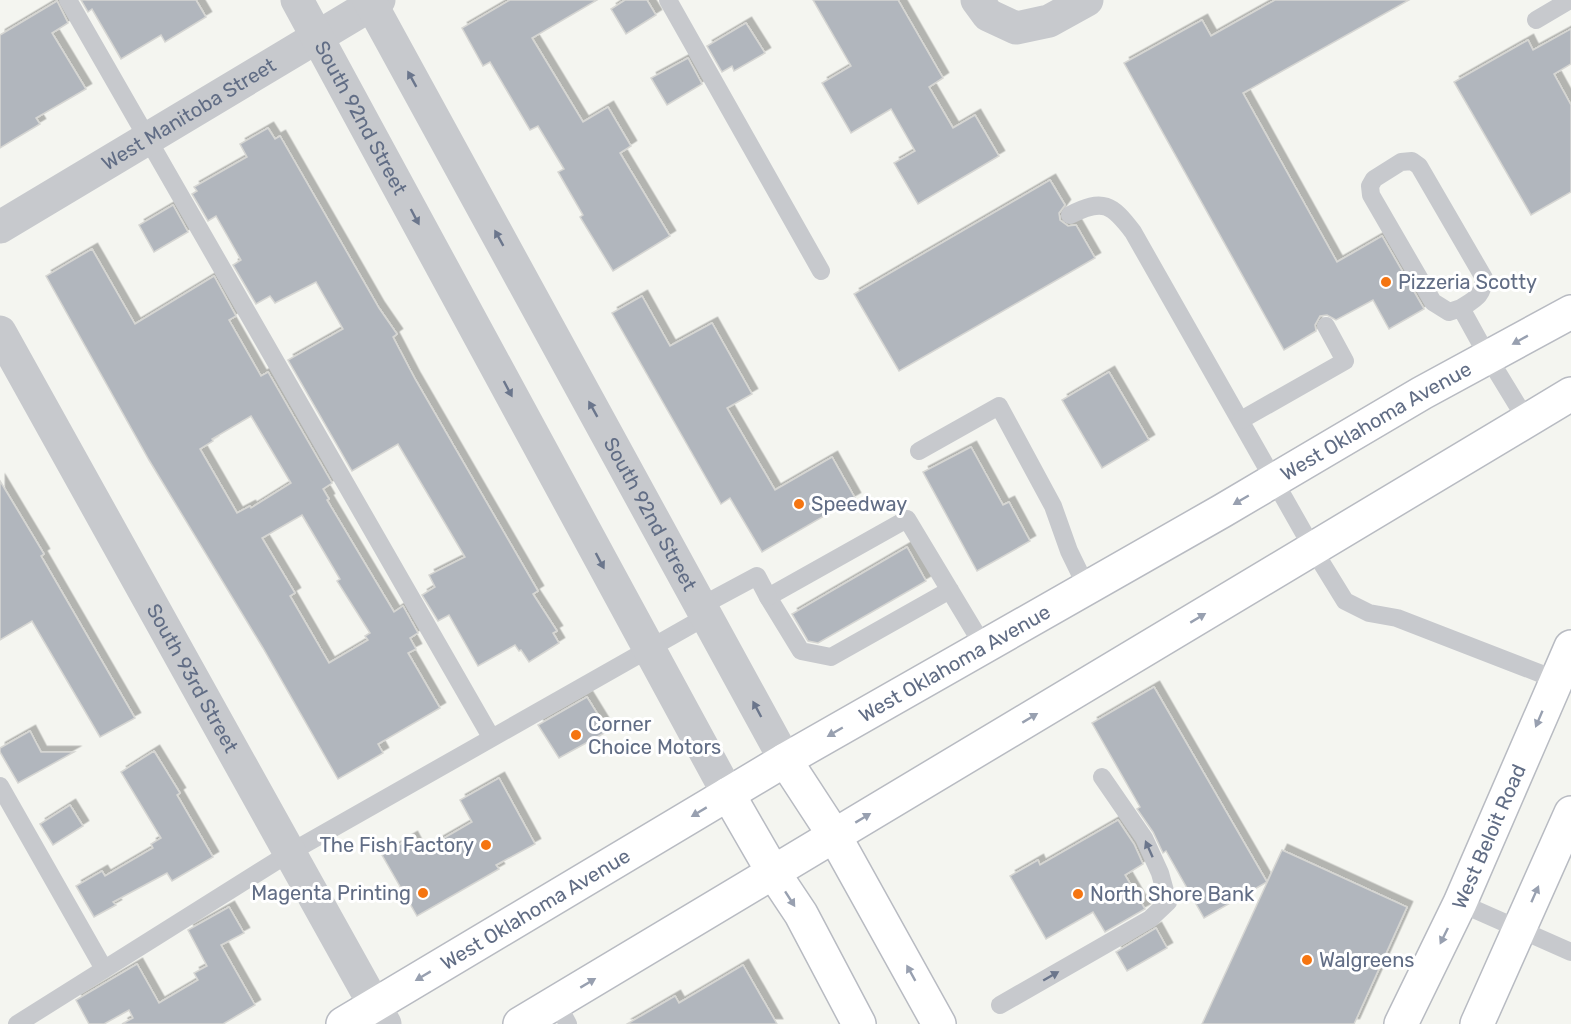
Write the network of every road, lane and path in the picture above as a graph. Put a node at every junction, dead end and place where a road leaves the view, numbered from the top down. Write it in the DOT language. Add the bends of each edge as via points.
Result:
graph roads {
  1 [pos="68,0"];
  2 [pos="297,0"];
  3 [pos="668,0"];
  4 [pos="977,0"];
  5 [pos="1087,0"];
  6 [pos="1570,0"];
  7 [pos="373,2"];
  8 [pos="1536,20"];
  9 [pos="318,37"];
  10 [pos="146,139"];
  11 [pos="1070,215"];
  12 [pos="0,227"];
  13 [pos="821,271"];
  14 [pos="1461,308"];
  15 [pos="1571,312"];
  16 [pos="1326,326"];
  17 [pos="0,332"];
  18 [pos="1488,357"];
  19 [pos="1571,394"];
  20 [pos="1571,403"];
  21 [pos="1241,420"];
  22 [pos="1527,421"];
  23 [pos="919,451"];
  24 [pos="1275,480"];
  25 [pos="1313,549"];
  26 [pos="1087,588"];
  27 [pos="950,590"];
  28 [pos="768,597"];
  29 [pos="704,611"];
  30 [pos="1571,646"];
  31 [pos="984,647"];
  32 [pos="647,648"];
  33 [pos="1557,680"];
  34 [pos="491,737"];
  35 [pos="785,760"];
  36 [pos="1102,777"];
  37 [pos="0,786"];
  38 [pos="728,794"];
  39 [pos="1571,813"];
  40 [pos="834,836"];
  41 [pos="291,852"];
  42 [pos="773,872"];
  43 [pos="1460,903"];
  44 [pos="1518,930"];
  45 [pos="1571,952"];
  46 [pos="104,969"];
  47 [pos="1000,1005"];
  48 [pos="562,1013"];
  49 [pos="380,1015"];
  50 [pos="17,1024"];
  51 [pos="343,1024"];
  52 [pos="520,1024"];
  53 [pos="859,1024"];
  54 [pos="939,1024"];
  55 [pos="1401,1024"];
  56 [pos="1477,1024"];
  1 -- 10 [label="lane"];
  2 -- 9 [label="street, South 92nd Street"];
  3 -- 13 [label="lane"];
  4 -- 5 [label="street" via="988,15 1016,28 1049,21"];
  6 -- 8 [label="lane"];
  7 -- 9 [label="street, West Manitoba Street"];
  29 -- 7 [label="street, South 92nd Street, one-way"];
  9 -- 10 [label="street, West Manitoba Street"];
  9 -- 32 [label="street, South 92nd Street, one-way"];
  10 -- 12 [label="street, West Manitoba Street"];
  10 -- 34 [label="lane"];
  11 -- 21 [label="lane" via="1088,205 1118,212"];
  14 -- 14 [label="lane" via="1449,312 1433,302 1371,195 1374,179 1401,162 1412,161 1419,166 1484,278 1484,288 1477,298"];
  14 -- 18 [label="lane"];
  15 -- 18 [label="main road, West Oklahoma Avenue, one-way"];
  16 -- 21 [label="lane" via="1345,361"];
  17 -- 41 [label="street, South 93rd Street"];
  18 -- 22 [label="lane"];
  18 -- 24 [label="main road, West Oklahoma Avenue"];
  19 -- 22 [label="main road"];
  20 -- 22 [label="main road"];
  21 -- 24 [label="lane"];
  22 -- 25 [label="main road"];
  23 -- 26 [label="lane" via="999,406 1053,506"];
  24 -- 25 [label="lane"];
  24 -- 26 [label="main road, West Oklahoma Avenue, one-way"];
  25 -- 33 [label="lane" via="1345,600 1370,613 1396,618"];
  40 -- 25 [label="main road, one-way"];
  26 -- 31 [label="main road, West Oklahoma Avenue"];
  27 -- 28 [label="lane" via="831,657 801,651"];
  27 -- 28 [label="lane" via="907,519"];
  27 -- 31 [label="lane"];
  28 -- 29 [label="lane" via="757,576"];
  29 -- 32 [label="lane"];
  35 -- 29 [label="street, South 92nd Street, one-way"];
  30 -- 33 [label="main road, West Beloit Road"];
  31 -- 35 [label="main road, West Oklahoma Avenue, one-way"];
  32 -- 34 [label="lane"];
  32 -- 38 [label="street, South 92nd Street"];
  33 -- 43 [label="main road, West Beloit Road, one-way"];
  34 -- 41 [label="lane"];
  35 -- 38 [label="main road, West Oklahoma Avenue"];
  35 -- 40 [label="main road, South 92nd Street"];
  47 -- 36 [label="lane, one-way" via="1150,919 1168,902 1144,838"];
  37 -- 46 [label="lane"];
  38 -- 42 [label="main road, South 92nd Street"];
  38 -- 49 [label="main road, West Oklahoma Avenue, one-way"];
  44 -- 39 [label="main road, one-way"];
  40 -- 42 [label="main road"];
  54 -- 40 [label="main road, South 92nd Street, one-way"];
  41 -- 46 [label="lane"];
  41 -- 49 [label="street, South 93rd Street"];
  48 -- 42 [label="main road, one-way"];
  42 -- 53 [label="main road, South 92nd Street, one-way" via="801,914"];
  43 -- 44 [label="lane"];
  43 -- 55 [label="main road, West Beloit Road, one-way"];
  44 -- 45 [label="lane"];
  44 -- 56 [label="main road"];
  46 -- 50 [label="lane"];
  48 -- 52 [label="main road"];
  49 -- 51 [label="main road, West Oklahoma Avenue"];
}
